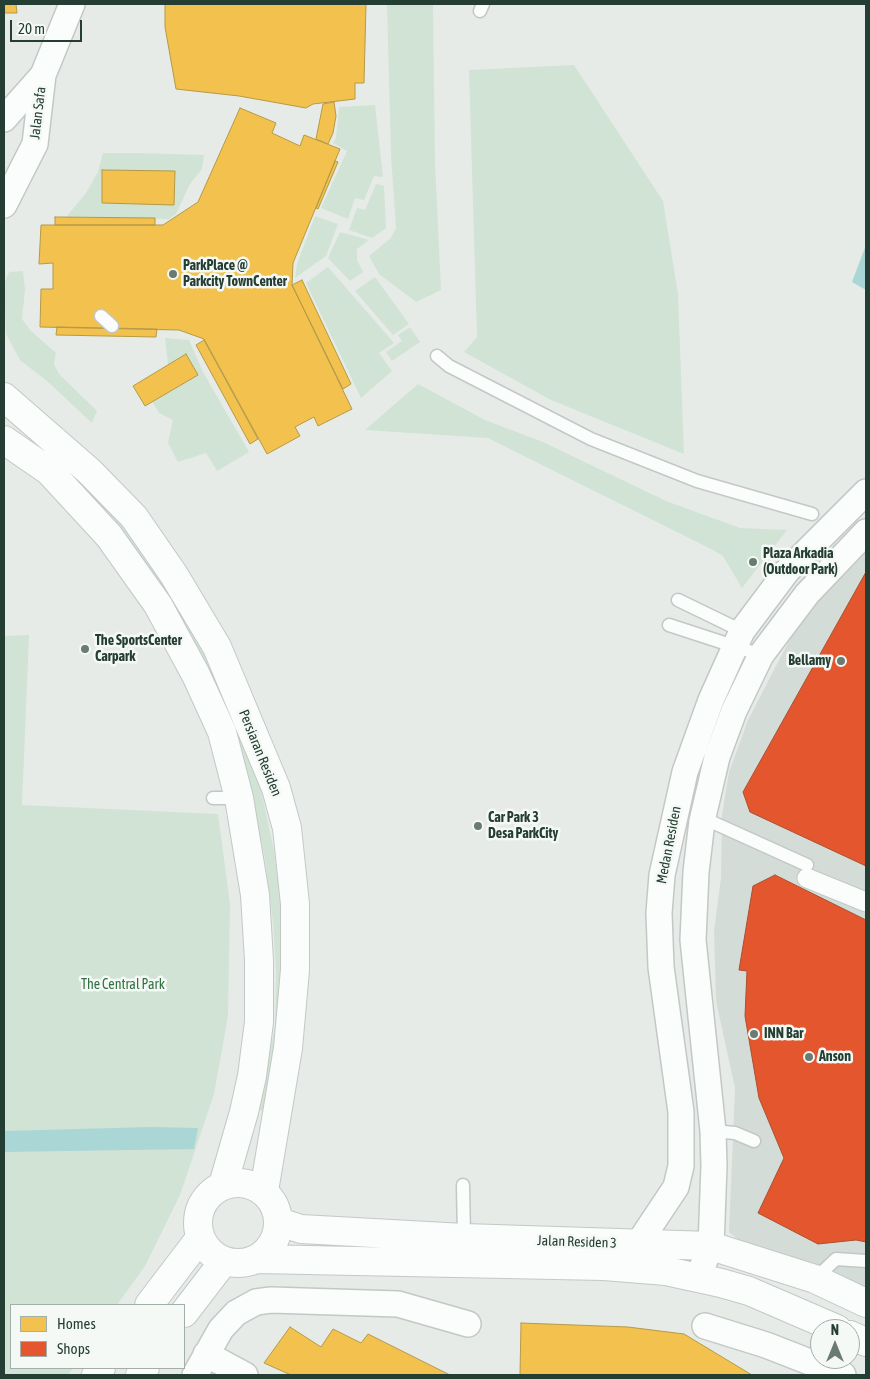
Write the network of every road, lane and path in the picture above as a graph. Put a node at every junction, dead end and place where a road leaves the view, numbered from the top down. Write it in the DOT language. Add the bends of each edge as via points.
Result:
graph roads {
  1 [pos="72,4"];
  2 [pos="43,75"];
  3 [pos="4,119"];
  4 [pos="4,205"];
  5 [pos="101,316"];
  6 [pos="112,326"];
  7 [pos="437,356"];
  8 [pos="4,397"];
  9 [pos="4,440"];
  10 [pos="866,492"];
  11 [pos="812,514"];
  12 [pos="838,518"];
  13 [pos="865,535"];
  14 [pos="678,600"];
  15 [pos="669,626"];
  16 [pos="738,639"];
  17 [pos="761,655"];
  18 [pos="703,818"];
  19 [pos="806,872"];
  20 [pos="866,902"];
  21 [pos="713,1131"];
  22 [pos="754,1141"];
  23 [pos="223,1186"];
  24 [pos="463,1186"];
  25 [pos="264,1192"];
  26 [pos="279,1222"];
  27 [pos="200,1238"];
  28 [pos="464,1238"];
  29 [pos="638,1244"];
  30 [pos="711,1246"];
  31 [pos="257,1259"];
  32 [pos="224,1261"];
  33 [pos="866,1261"];
  34 [pos="698,1277"];
  35 [pos="815,1279"];
  36 [pos="866,1303"];
  37 [pos="150,1304"];
  38 [pos="185,1311"];
  39 [pos="813,1319"];
  40 [pos="468,1324"];
  41 [pos="705,1326"];
  42 [pos="200,1364"];
  43 [pos="245,1375"];
  44 [pos="844,1375"];
  1 -- 2 [label="street, Jalan Safa"];
  2 -- 3 [label="street, Jalan Safa"];
  2 -- 4 [label="street, Jalan Safa" via="35,144"];
  5 -- 6 [label="lane"];
  7 -- 11 [label="lane" via="449,366 591,439 697,481"];
  8 -- 25 [label="street, Persiaran Residen" via="89,471 138,524 174,575 217,647 276,788 287,828 295,904 295,970 288,1048"];
  9 -- 23 [label="street, Persiaran Residen" via="49,471 109,536 158,605 222,732 226,798 255,895 259,960 259,1022 244,1112"];
  10 -- 12 [label="street, Medan Residen"];
  12 -- 13 [label="lane"];
  12 -- 16 [label="street, Medan Residen" via="786,570"];
  13 -- 17 [label="street, Medan Residen" via="806,594"];
  14 -- 16 [label="lane"];
  15 -- 16 [label="lane"];
  16 -- 17 [label="lane"];
  16 -- 29 [label="street, Medan Residen" via="685,772 662,875 659,913 661,967 681,1112 681,1166 676,1187"];
  17 -- 18 [label="street, Medan Residen" via="734,711 717,757"];
  18 -- 19 [label="lane"];
  18 -- 21 [label="street, Medan Residen" via="693,940"];
  19 -- 20 [label="street"];
  21 -- 22 [label="lane" via="735,1133"];
  21 -- 30 [label="street, Medan Residen"];
  23 -- 25 [label="street" via="244,1183"];
  23 -- 27 [label="street" via="212,1192 198,1213"];
  24 -- 28 [label="lane"];
  25 -- 26 [label="street" via="277,1210"];
  26 -- 28 [label="street, Jalan Residen 3" via="301,1229"];
  26 -- 31 [label="street" via="273,1244"];
  27 -- 32 [label="street" via="214,1256"];
  27 -- 37 [label="street"];
  28 -- 29 [label="street, Jalan Residen 3"];
  29 -- 30 [label="street, Jalan Residen 3"];
  30 -- 34 [label="street, Medan Residen"];
  30 -- 35 [label="street, Jalan Residen 3"];
  31 -- 32 [label="street" via="235,1264"];
  31 -- 34 [label="street, Jalan Residen 3" via="604,1266"];
  32 -- 38 [label="street"];
  33 -- 35 [label="lane" via="836,1259"];
  34 -- 39 [label="street, Jalan Residen 3" via="749,1291"];
  35 -- 36 [label="street, Jalan Residen 3"];
  40 -- 42 [label="street" via="398,1304 256,1302 236,1313 221,1329"];
  41 -- 44 [label="street"];
  42 -- 43 [label="street"];
}
